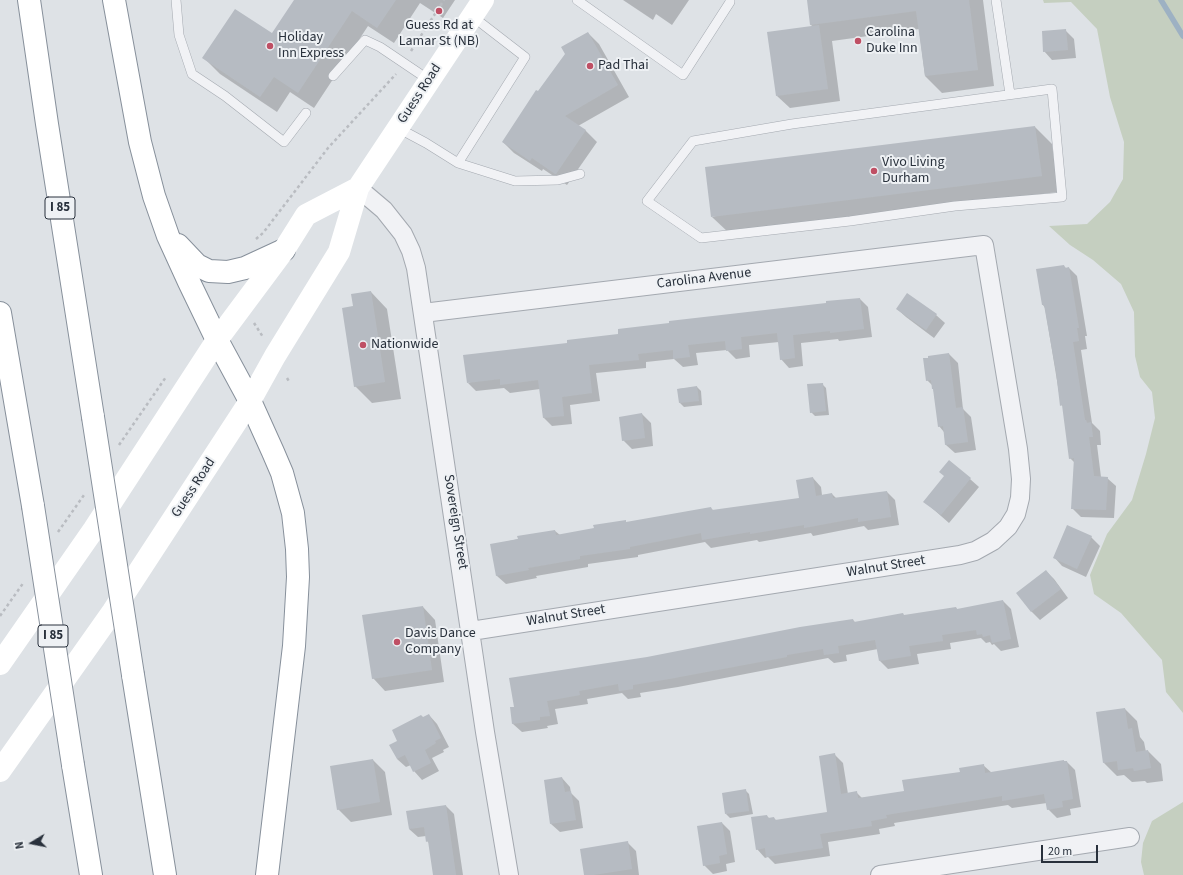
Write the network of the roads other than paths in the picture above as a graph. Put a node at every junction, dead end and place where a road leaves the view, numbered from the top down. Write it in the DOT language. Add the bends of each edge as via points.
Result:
graph roads {
  1 [pos="29,0"];
  2 [pos="114,0"];
  3 [pos="176,0"];
  4 [pos="577,0"];
  5 [pos="730,0"];
  6 [pos="996,0"];
  7 [pos="478,8"];
  8 [pos="333,76"];
  9 [pos="429,80"];
  10 [pos="1010,94"];
  11 [pos="306,113"];
  12 [pos="398,128"];
  13 [pos="458,163"];
  14 [pos="580,174"];
  15 [pos="358,188"];
  16 [pos="168,236"];
  17 [pos="984,245"];
  18 [pos="284,250"];
  19 [pos="0,313"];
  20 [pos="423,313"];
  21 [pos="216,340"];
  22 [pos="250,401"];
  23 [pos="471,631"];
  24 [pos="0,664"];
  25 [pos="0,771"];
  26 [pos="1130,837"];
  27 [pos="91,875"];
  28 [pos="165,875"];
  29 [pos="266,875"];
  30 [pos="509,875"];
  31 [pos="880,875"];
  1 -- 28 [label="main road, I 85, bridge"];
  2 -- 16 [label="main road" via="140,142"];
  3 -- 11 [label="lane" via="178,35 192,74 226,96 284,142"];
  4 -- 5 [label="lane" via="683,75"];
  6 -- 10 [label="lane"];
  7 -- 9 [label="main road, Guess Road"];
  7 -- 13 [label="lane" via="525,57"];
  8 -- 9 [label="lane" via="365,40"];
  9 -- 12 [label="main road, Guess Road"];
  10 -- 10 [label="lane" via="792,124 693,141 647,201 701,238 955,206 1062,197 1052,89"];
  12 -- 13 [label="lane"];
  12 -- 15 [label="main road, Guess Road"];
  13 -- 14 [label="lane" via="514,181 558,180"];
  15 -- 18 [label="main road, Guess Road" via="306,215"];
  15 -- 20 [label="street, Sovereign Street" via="384,210 403,234 416,268"];
  15 -- 22 [label="main road, Guess Road" via="339,252"];
  16 -- 18 [label="main road" via="197,265 209,271 228,272 245,268"];
  16 -- 21 [label="main road"];
  17 -- 20 [label="street, Carolina Avenue"];
  17 -- 23 [label="street, Walnut Street" via="1021,479 1016,514 1008,527 993,541 975,551 960,555"];
  18 -- 21 [label="main road, Guess Road"];
  19 -- 27 [label="main road, I 85, bridge"];
  20 -- 23 [label="street, Sovereign Street"];
  21 -- 22 [label="main road"];
  21 -- 24 [label="main road, Guess Road" via="94,529"];
  22 -- 25 [label="main road, Guess Road" via="113,611"];
  22 -- 29 [label="main road" via="282,473 295,535 298,577 294,646"];
  23 -- 30 [label="street, Sovereign Street"];
  26 -- 31 [label="street"];
}
